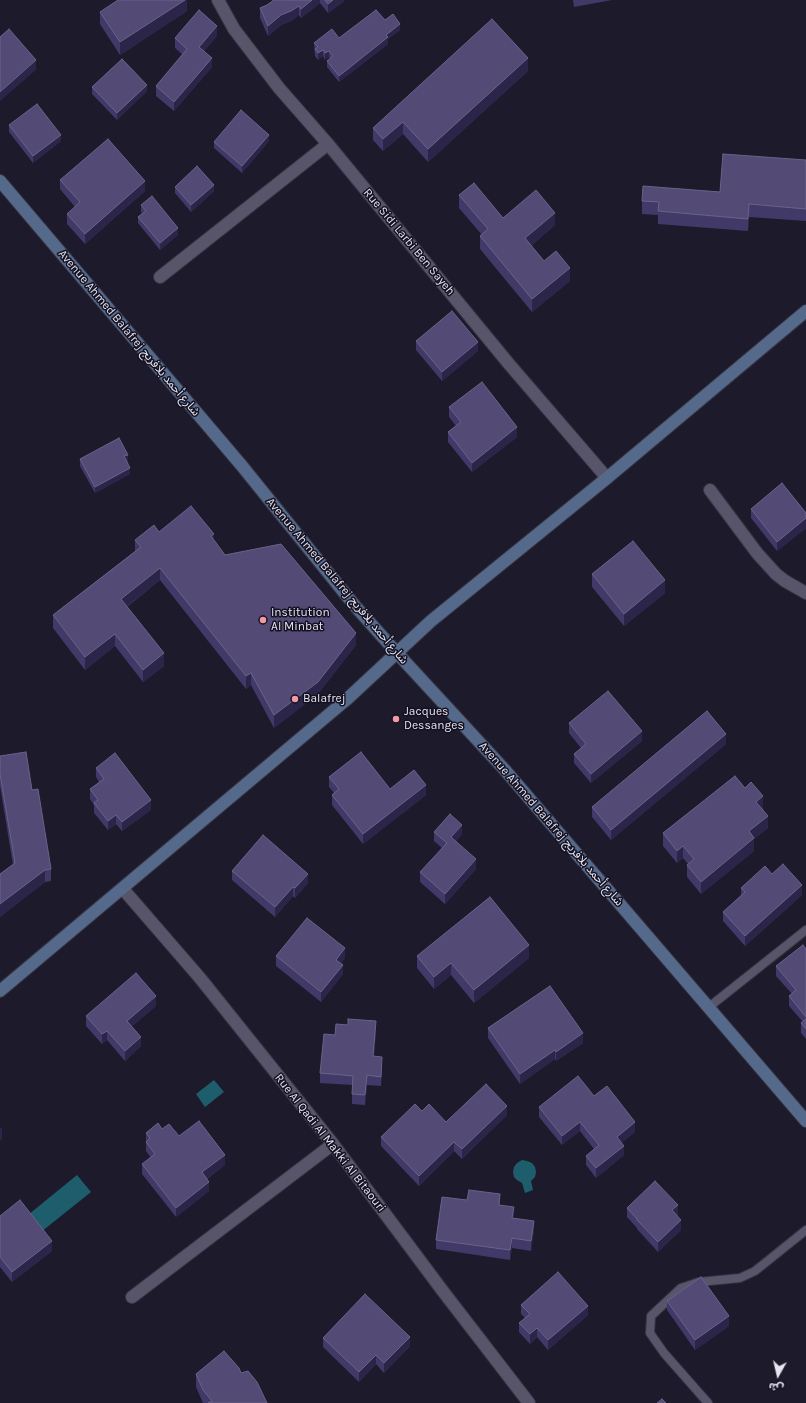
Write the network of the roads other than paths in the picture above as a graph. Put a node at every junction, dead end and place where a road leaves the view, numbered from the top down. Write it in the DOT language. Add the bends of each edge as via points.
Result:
graph roads {
  1 [pos="218,0"];
  2 [pos="328,144"];
  3 [pos="0,181"];
  4 [pos="160,277"];
  5 [pos="806,311"];
  6 [pos="607,478"];
  7 [pos="710,490"];
  8 [pos="806,593"];
  9 [pos="397,653"];
  10 [pos="123,889"];
  11 [pos="806,930"];
  12 [pos="0,991"];
  13 [pos="709,1007"];
  14 [pos="806,1121"];
  15 [pos="333,1144"];
  16 [pos="806,1230"];
  17 [pos="132,1297"];
  18 [pos="529,1403"];
  19 [pos="708,1403"];
  1 -- 2 [label="street, Rue Sidi Larbi Ben Sayeh" via="234,29 274,82"];
  2 -- 4 [label="street"];
  2 -- 6 [label="street, Rue Sidi Larbi Ben Sayeh" via="509,364"];
  3 -- 9 [label="main road, Avenue Ahmed Balafrej شارع أحمد بلافريج"];
  5 -- 6 [label="main road"];
  6 -- 9 [label="main road" via="431,621"];
  7 -- 8 [label="street" via="761,558 785,581"];
  9 -- 10 [label="main road" via="346,700"];
  9 -- 13 [label="main road, Avenue Ahmed Balafrej شارع أحمد بلافريج" via="504,769"];
  10 -- 12 [label="main road"];
  10 -- 15 [label="street, Rue Al Qadi Al Makki Al Bitaouri" via="200,978"];
  11 -- 13 [label="lane"];
  13 -- 14 [label="main road, Avenue Ahmed Balafrej شارع أحمد بلافريج"];
  15 -- 17 [label="street"];
  15 -- 18 [label="street, Rue Al Qadi Al Makki Al Bitaouri"];
  16 -- 19 [label="lane" via="755,1270 740,1278 699,1282 681,1288 651,1316 650,1333"];
}
